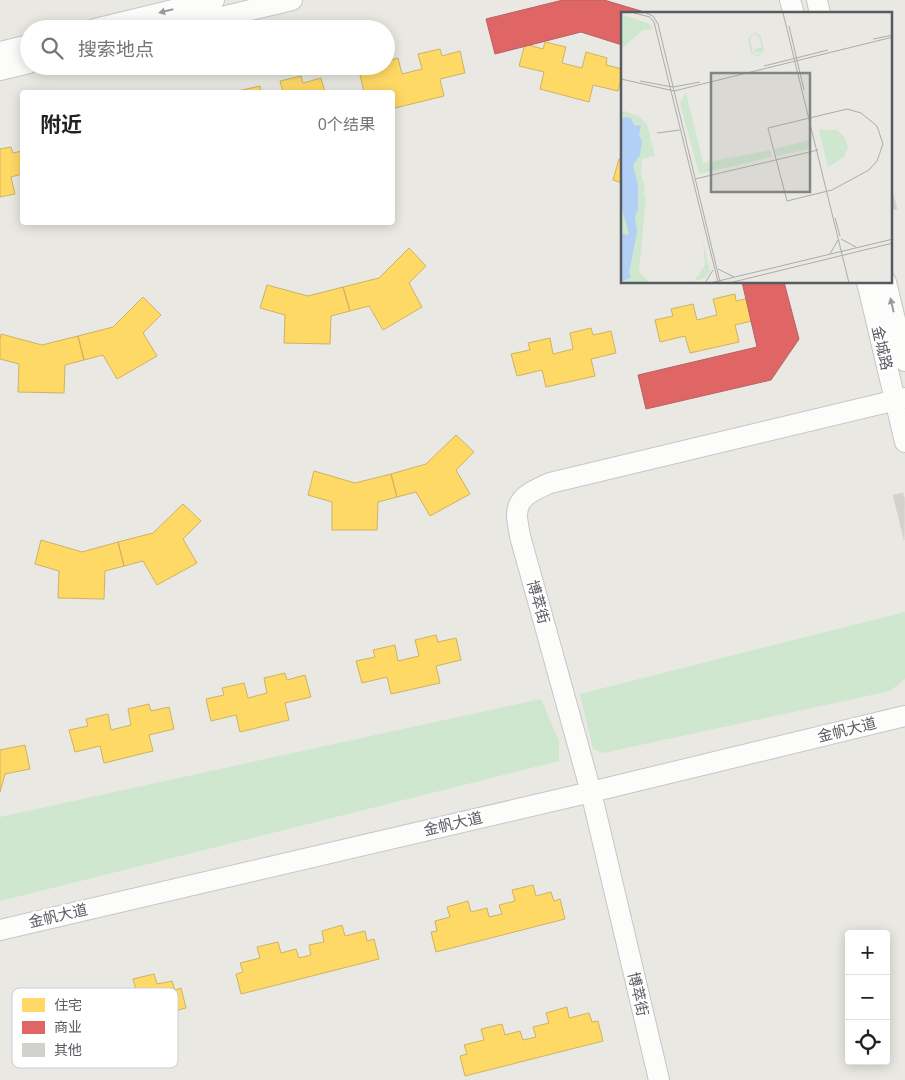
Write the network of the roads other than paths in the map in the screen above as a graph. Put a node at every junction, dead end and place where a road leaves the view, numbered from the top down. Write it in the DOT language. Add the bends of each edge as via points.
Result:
graph roads {
  1 [pos="214,0"];
  2 [pos="292,0"];
  3 [pos="132,20"];
  4 [pos="209,20"];
  5 [pos="20,47"];
  6 [pos="0,52"];
  7 [pos="20,65"];
  8 [pos="0,70"];
  9 [pos="868,284"];
  10 [pos="886,284"];
  11 [pos="905,361"];
  12 [pos="900,400"];
  13 [pos="905,442"];
  14 [pos="905,716"];
  15 [pos="591,792"];
  16 [pos="0,930"];
  17 [pos="659,1080"];
  1 -- 3 [label="street, one-way"];
  2 -- 4 [label="street"];
  5 -- 6 [label="street"];
  7 -- 8 [label="street"];
  9 -- 12 [label="street, 金城路"];
  11 -- 10 [label="street, 金城路, one-way"];
  12 -- 13 [label="street, 金城路"];
  12 -- 15 [label="street, 博萃街" via="550,483 522,499 516,514 520,536"];
  14 -- 15 [label="street, 金帆大道"];
  15 -- 16 [label="street, 金帆大道"];
  15 -- 17 [label="street, 博萃街"];
}
